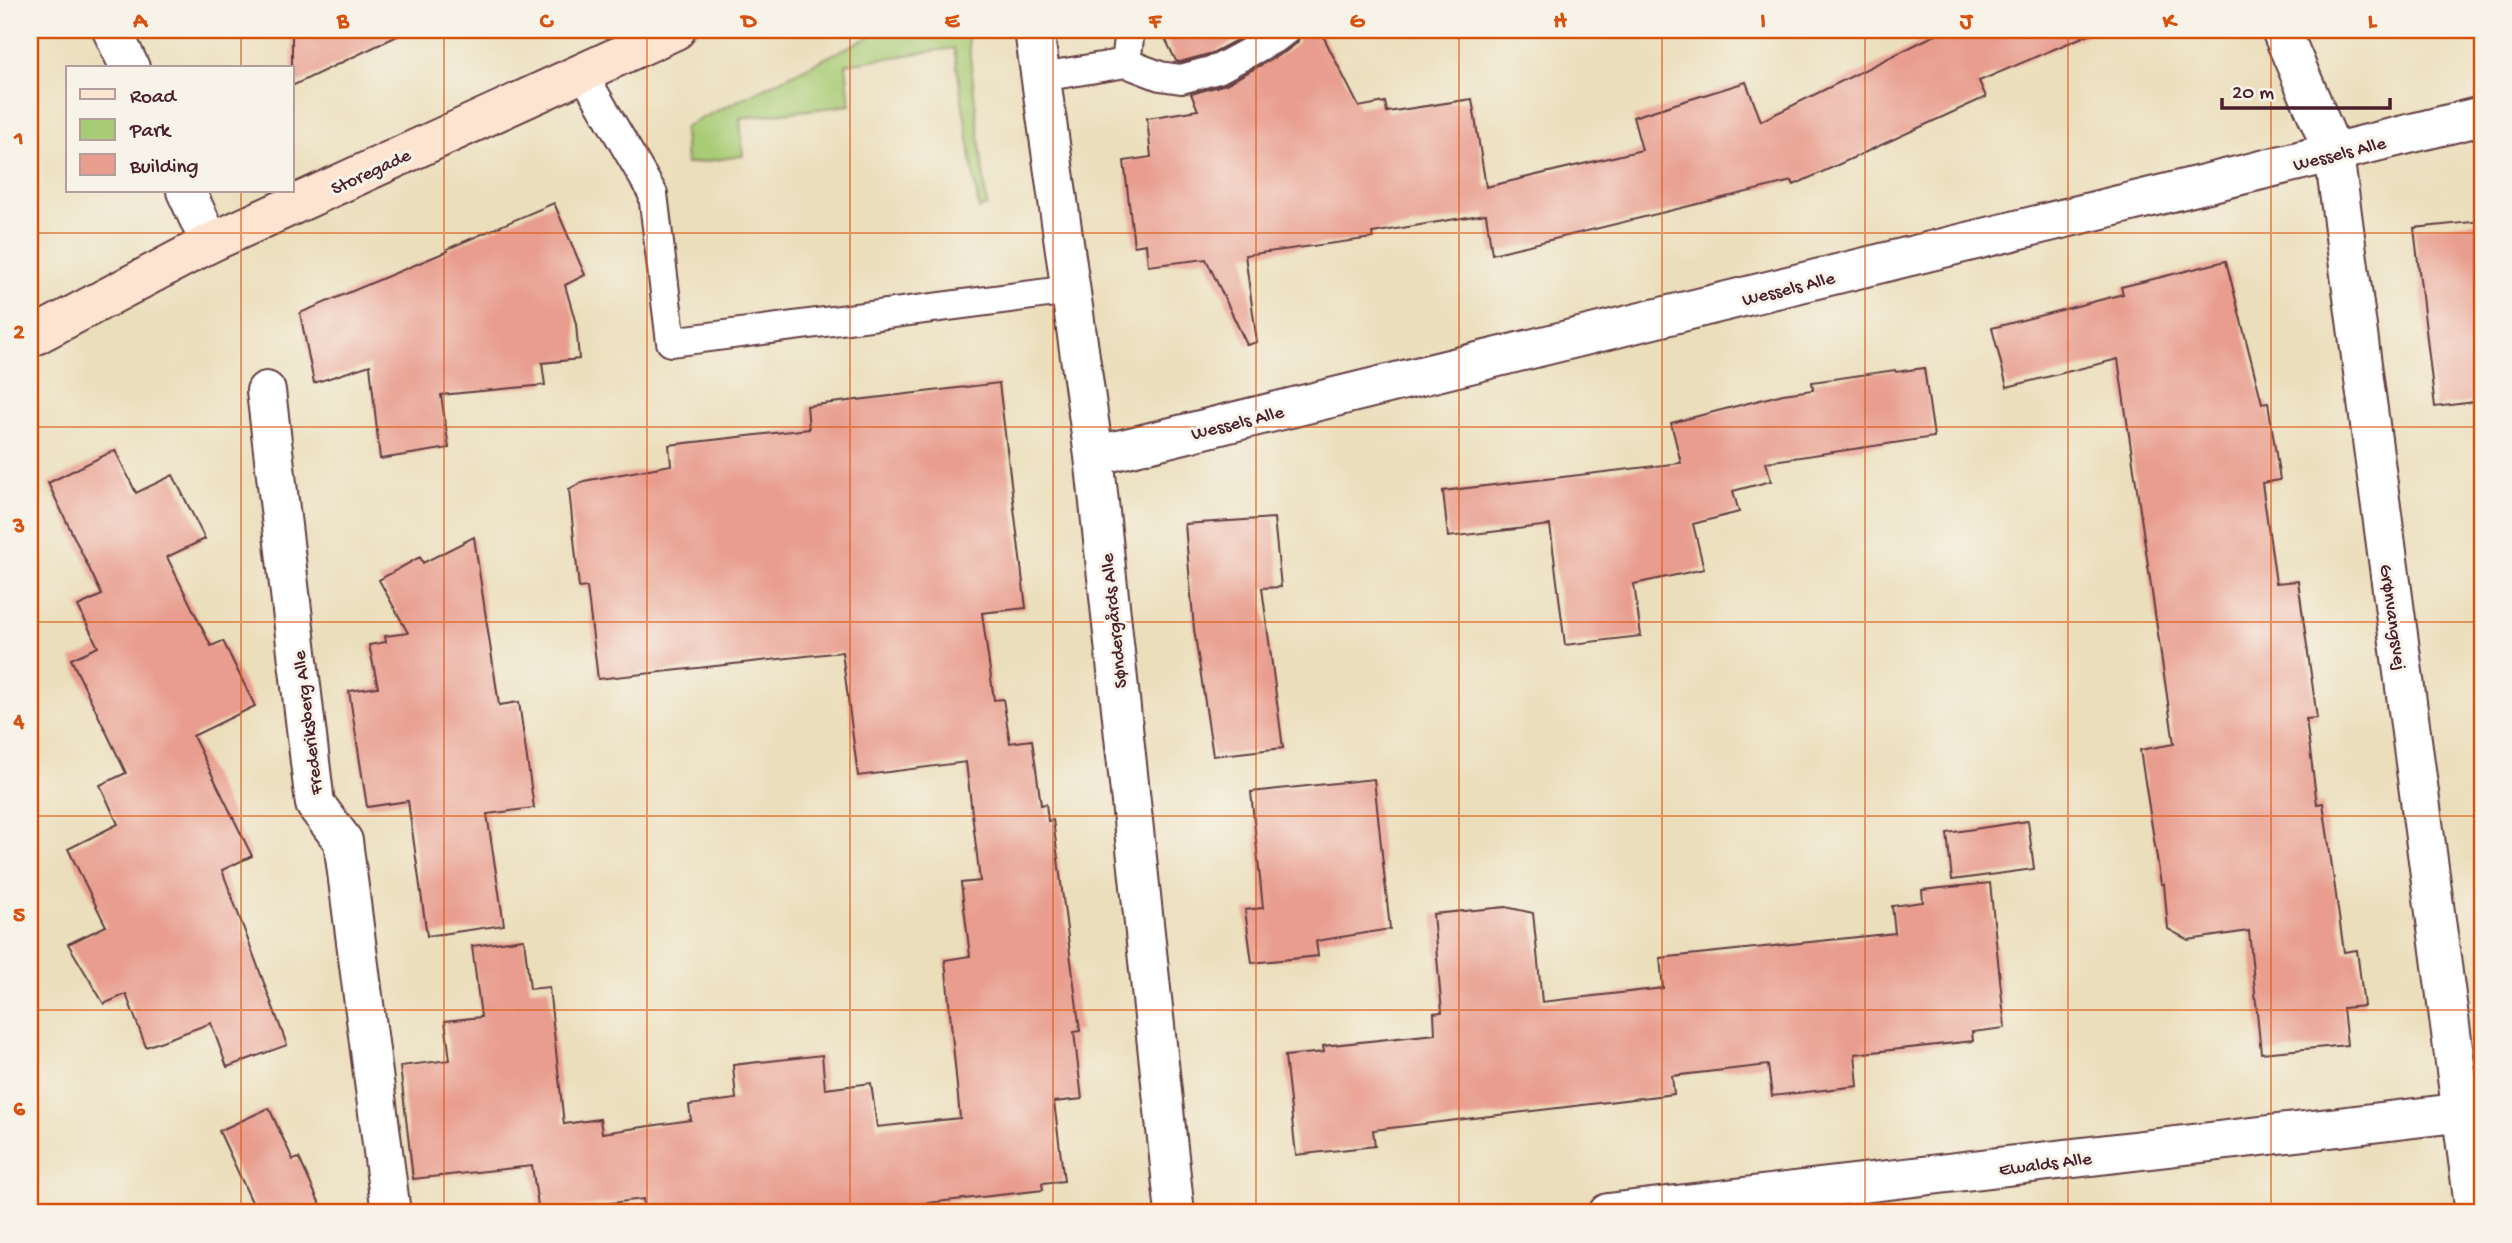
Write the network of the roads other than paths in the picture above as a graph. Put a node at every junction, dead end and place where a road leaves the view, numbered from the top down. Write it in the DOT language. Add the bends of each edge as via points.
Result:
graph roads {
  1 [pos="112,30"];
  2 [pos="676,30"];
  3 [pos="1034,30"];
  4 [pos="1130,30"];
  5 [pos="1286,30"];
  6 [pos="2281,30"];
  7 [pos="1126,64"];
  8 [pos="129,66"];
  9 [pos="582,72"];
  10 [pos="1041,77"];
  11 [pos="2482,116"];
  12 [pos="2334,154"];
  13 [pos="186,192"];
  14 [pos="210,243"];
  15 [pos="1071,290"];
  16 [pos="30,338"];
  17 [pos="266,391"];
  18 [pos="1094,456"];
  19 [pos="2471,1111"];
  20 [pos="391,1213"];
  21 [pos="1175,1213"];
  22 [pos="1608,1213"];
  23 [pos="2475,1213"];
  1 -- 8 [label="street"];
  2 -- 9 [label="street, Storegade"];
  3 -- 10 [label="street, Søndergårds Alle"];
  4 -- 7 [label="lane"];
  5 -- 7 [label="lane" via="1218,69 1181,79"];
  6 -- 12 [label="street, Grønvangsvej"];
  7 -- 10 [label="lane"];
  9 -- 14 [label="street, Storegade"];
  9 -- 15 [label="lane" via="653,194 671,342"];
  10 -- 15 [label="street, Søndergårds Alle"];
  11 -- 12 [label="street, Wessels Alle"];
  12 -- 18 [label="street, Wessels Alle"];
  12 -- 19 [label="street, Grønvangsvej"];
  13 -- 14 [label="street"];
  14 -- 16 [label="street, Storegade"];
  15 -- 18 [label="street, Søndergårds Alle"];
  17 -- 20 [label="street, Frederiksberg Alle" via="315,804 343,841"];
  18 -- 21 [label="street, Søndergårds Alle"];
  19 -- 22 [label="street, Ewalds Alle"];
  19 -- 23 [label="street, Grønvangsvej"];
}
